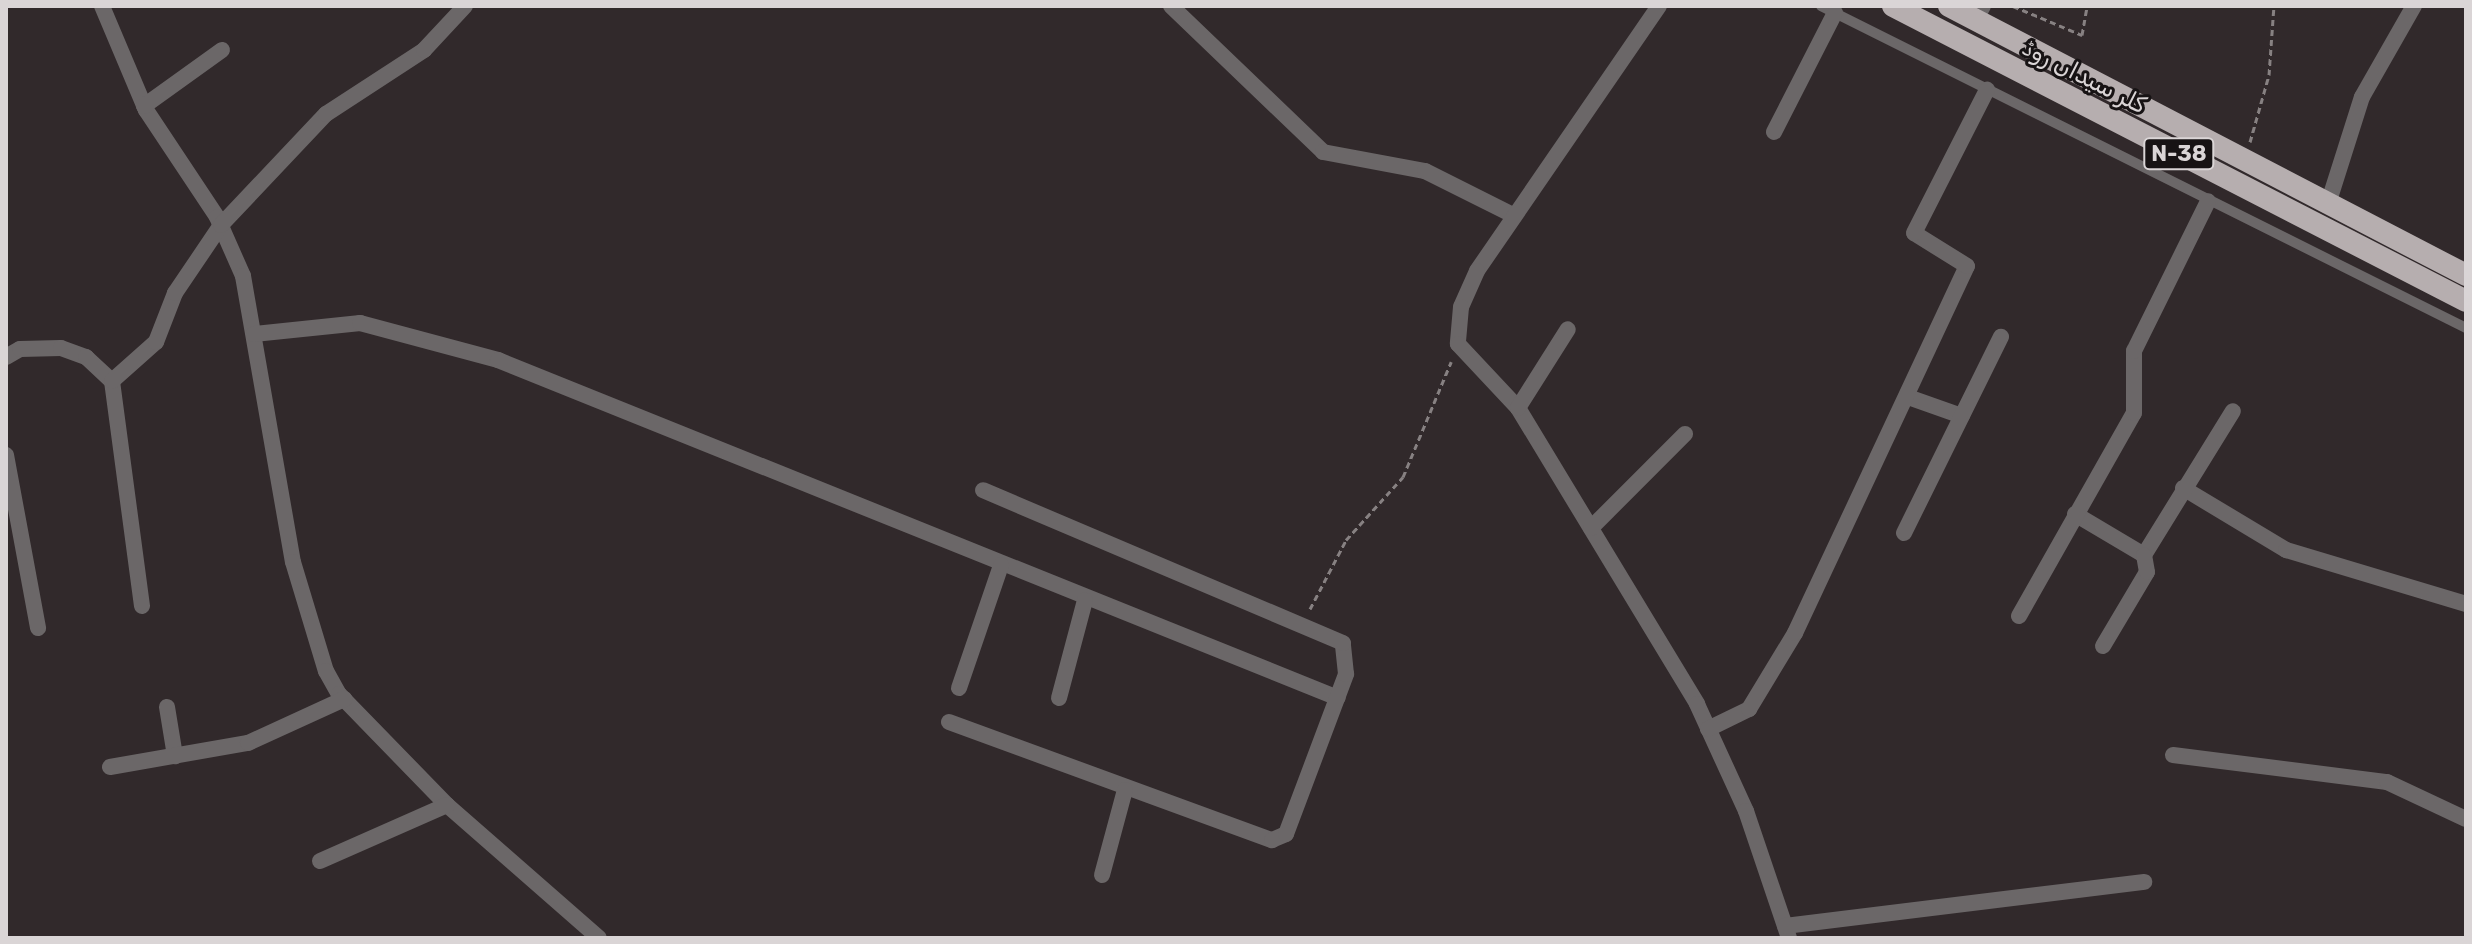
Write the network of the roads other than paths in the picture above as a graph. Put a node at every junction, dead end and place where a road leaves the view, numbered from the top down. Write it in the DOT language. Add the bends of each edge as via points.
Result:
graph roads {
  1 [pos="102,6"];
  2 [pos="465,6"];
  3 [pos="1171,6"];
  4 [pos="1659,6"];
  5 [pos="1893,6"];
  6 [pos="1949,6"];
  7 [pos="2414,6"];
  8 [pos="1828,10"];
  9 [pos="1979,13"];
  10 [pos="222,50"];
  11 [pos="1987,90"];
  12 [pos="144,106"];
  13 [pos="1774,132"];
  14 [pos="2208,201"];
  15 [pos="2328,204"];
  16 [pos="1513,215"];
  17 [pos="221,225"];
  18 [pos="2466,275"];
  19 [pos="2466,301"];
  20 [pos="2466,328"];
  21 [pos="1568,329"];
  22 [pos="254,334"];
  23 [pos="2001,337"];
  24 [pos="6,357"];
  25 [pos="112,381"];
  26 [pos="1908,397"];
  27 [pos="1518,408"];
  28 [pos="2233,411"];
  29 [pos="1962,416"];
  30 [pos="1685,434"];
  31 [pos="6,455"];
  32 [pos="2183,488"];
  33 [pos="983,490"];
  34 [pos="2075,514"];
  35 [pos="1591,528"];
  36 [pos="1904,533"];
  37 [pos="2144,555"];
  38 [pos="1001,565"];
  39 [pos="1085,600"];
  40 [pos="2466,604"];
  41 [pos="142,606"];
  42 [pos="2019,616"];
  43 [pos="38,628"];
  44 [pos="2103,646"];
  45 [pos="959,688"];
  46 [pos="1059,698"];
  47 [pos="1338,698"];
  48 [pos="344,699"];
  49 [pos="167,707"];
  50 [pos="949,722"];
  51 [pos="1708,729"];
  52 [pos="2173,755"];
  53 [pos="175,756"];
  54 [pos="110,767"];
  55 [pos="1125,790"];
  56 [pos="447,805"];
  57 [pos="2466,819"];
  58 [pos="320,861"];
  59 [pos="1102,875"];
  60 [pos="2144,882"];
  61 [pos="1787,932"];
  62 [pos="599,938"];
  1 -- 12 [label="street"];
  2 -- 17 [label="street" via="424,50 326,114"];
  3 -- 16 [label="street" via="1323,152 1425,171"];
  4 -- 16 [label="street"];
  5 -- 19 [label="highway, کلر سیداں روڈ / N-38"];
  6 -- 9 [label="highway, N-38"];
  7 -- 15 [label="street" via="2362,97"];
  8 -- 11 [label="lane"];
  8 -- 13 [label="street"];
  9 -- 15 [label="highway, N-38"];
  10 -- 12 [label="street"];
  11 -- 14 [label="lane"];
  11 -- 26 [label="street" via="1914,233 1967,266"];
  12 -- 17 [label="street"];
  14 -- 20 [label="lane"];
  14 -- 34 [label="street" via="2134,351 2134,413"];
  15 -- 18 [label="highway, N-38"];
  16 -- 27 [label="street" via="1461,307 1458,344"];
  17 -- 22 [label="street" via="243,276"];
  17 -- 25 [label="street" via="175,293 156,342"];
  21 -- 27 [label="street"];
  22 -- 38 [label="street" via="360,323 498,360"];
  22 -- 48 [label="street" via="311,636"];
  23 -- 29 [label="street"];
  24 -- 25 [label="street" via="20,349 61,348 86,357"];
  25 -- 41 [label="street"];
  26 -- 29 [label="street"];
  26 -- 51 [label="street" via="1772,671 1749,709"];
  27 -- 35 [label="street"];
  28 -- 32 [label="street"];
  29 -- 36 [label="street"];
  30 -- 35 [label="street"];
  31 -- 43 [label="street"];
  32 -- 37 [label="street"];
  32 -- 40 [label="street" via="2286,550"];
  33 -- 47 [label="street" via="1343,643 1346,674"];
  34 -- 37 [label="street"];
  34 -- 42 [label="street"];
  35 -- 51 [label="street"];
  37 -- 44 [label="street" via="2147,572"];
  38 -- 39 [label="street"];
  38 -- 45 [label="street"];
  39 -- 46 [label="street"];
  39 -- 47 [label="street"];
  47 -- 55 [label="street" via="1286,834 1258,840"];
  48 -- 53 [label="street" via="248,743"];
  48 -- 56 [label="street"];
  49 -- 53 [label="street"];
  50 -- 55 [label="street"];
  51 -- 61 [label="street"];
  52 -- 57 [label="street" via="2387,782"];
  53 -- 54 [label="street"];
  55 -- 59 [label="street"];
  56 -- 58 [label="street"];
  56 -- 62 [label="street"];
  60 -- 61 [label="street"];
}
